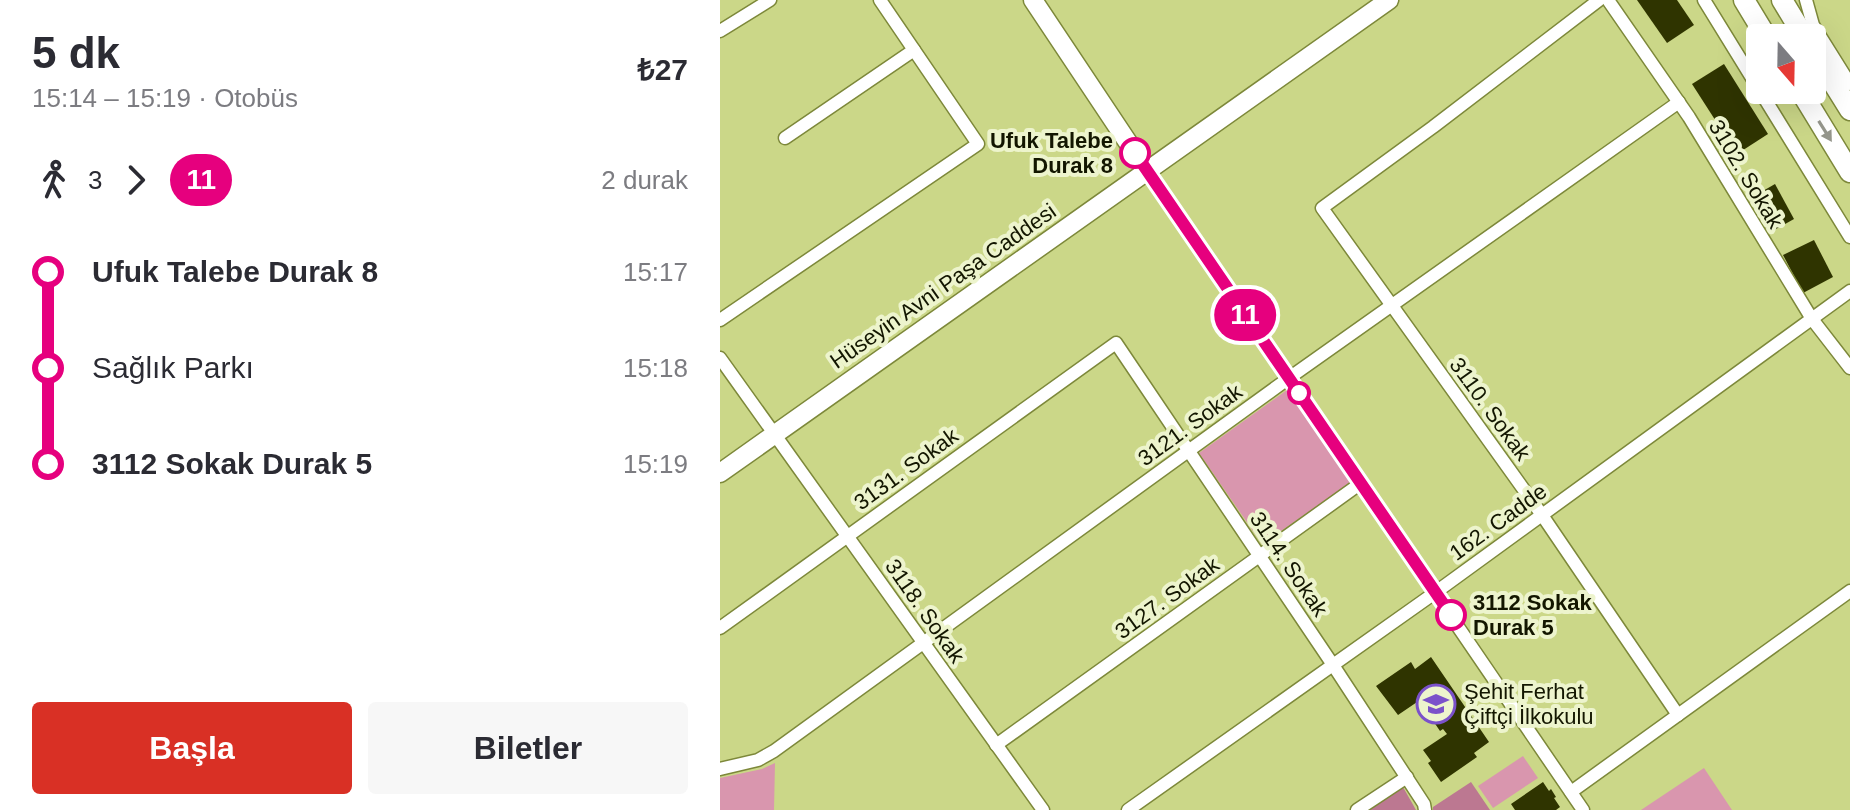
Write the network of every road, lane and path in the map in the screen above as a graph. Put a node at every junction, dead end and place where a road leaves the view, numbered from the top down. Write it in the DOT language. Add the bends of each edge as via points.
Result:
graph roads {
  1 [pos="770,0"];
  2 [pos="880,0"];
  3 [pos="1033,0"];
  4 [pos="1389,0"];
  5 [pos="1599,0"];
  6 [pos="1608,0"];
  7 [pos="1704,0"];
  8 [pos="1744,0"];
  9 [pos="1782,0"];
  10 [pos="1806,0"];
  11 [pos="1759,24"];
  12 [pos="1797,24"];
  13 [pos="720,31"];
  14 [pos="914,50"];
  15 [pos="1826,71"];
  16 [pos="1850,84"];
  17 [pos="1679,102"];
  18 [pos="1809,104"];
  19 [pos="1850,110"];
  20 [pos="785,138"];
  21 [pos="1147,171"];
  22 [pos="1850,172"];
  23 [pos="1850,237"];
  24 [pos="1850,291"];
  25 [pos="1392,306"];
  26 [pos="1812,319"];
  27 [pos="720,320"];
  28 [pos="1116,343"];
  29 [pos="720,358"];
  30 [pos="1850,368"];
  31 [pos="1289,378"];
  32 [pos="775,434"];
  33 [pos="1189,451"];
  34 [pos="720,473"];
  35 [pos="1361,483"];
  36 [pos="1542,515"];
  37 [pos="848,536"];
  38 [pos="1260,556"];
  39 [pos="1850,591"];
  40 [pos="1436,592"];
  41 [pos="720,628"];
  42 [pos="923,643"];
  43 [pos="1333,665"];
  44 [pos="1678,715"];
  45 [pos="996,745"];
  46 [pos="720,769"];
  47 [pos="1407,777"];
  48 [pos="1571,792"];
  49 [pos="1043,810"];
  50 [pos="1128,810"];
  51 [pos="1357,810"];
  52 [pos="1425,810"];
  53 [pos="1583,810"];
  1 -- 13 [label="street"];
  2 -- 14 [label="street"];
  3 -- 21 [label="main road"];
  4 -- 21 [label="main road, Hüseyin Avni Paşa Caddesi"];
  5 -- 25 [label="street, 3110. Sokak" via="1322,208"];
  6 -- 17 [label="street, 3102. Sokak"];
  7 -- 23 [label="street"];
  8 -- 11 [label="main road"];
  9 -- 12 [label="main road"];
  10 -- 16 [label="street" via="1813,25"];
  14 -- 20 [label="street"];
  14 -- 27 [label="street" via="978,144"];
  15 -- 19 [label="main road"];
  17 -- 25 [label="street, 3121. Sokak"];
  17 -- 26 [label="street, 3102. Sokak"];
  18 -- 22 [label="main road, one-way"];
  21 -- 31 [label="street"];
  21 -- 32 [label="main road, Hüseyin Avni Paşa Caddesi"];
  24 -- 26 [label="street, 162. Cadde"];
  25 -- 31 [label="street, 3121. Sokak"];
  25 -- 36 [label="street, 3110. Sokak"];
  26 -- 30 [label="street, 3102. Sokak"];
  26 -- 36 [label="street, 162. Cadde"];
  28 -- 33 [label="street, 3114. Sokak"];
  28 -- 37 [label="street, 3131. Sokak"];
  29 -- 32 [label="street, 3118. Sokak"];
  31 -- 33 [label="street, 3121. Sokak"];
  31 -- 35 [label="street"];
  32 -- 34 [label="main road, Hüseyin Avni Paşa Caddesi"];
  32 -- 37 [label="street, 3118. Sokak"];
  33 -- 38 [label="street, 3114. Sokak"];
  33 -- 42 [label="street, 3121. Sokak"];
  35 -- 38 [label="street, 3127. Sokak"];
  35 -- 40 [label="street"];
  36 -- 40 [label="street, 162. Cadde"];
  36 -- 44 [label="street, 3110. Sokak"];
  37 -- 41 [label="street, 3131. Sokak"];
  37 -- 42 [label="street, 3118. Sokak"];
  38 -- 43 [label="street, 3114. Sokak"];
  38 -- 45 [label="street, 3127. Sokak"];
  39 -- 44 [label="street"];
  40 -- 43 [label="street, 162. Cadde"];
  40 -- 48 [label="street"];
  42 -- 45 [label="street, 3118. Sokak"];
  42 -- 46 [label="street, 3121. Sokak" via="766,756"];
  43 -- 47 [label="street, 3114. Sokak"];
  43 -- 50 [label="street, 162. Cadde"];
  44 -- 48 [label="street"];
  45 -- 49 [label="street, 3118. Sokak"];
  47 -- 51 [label="street"];
  47 -- 52 [label="street, 3114. Sokak"];
  48 -- 53 [label="street"];
}
